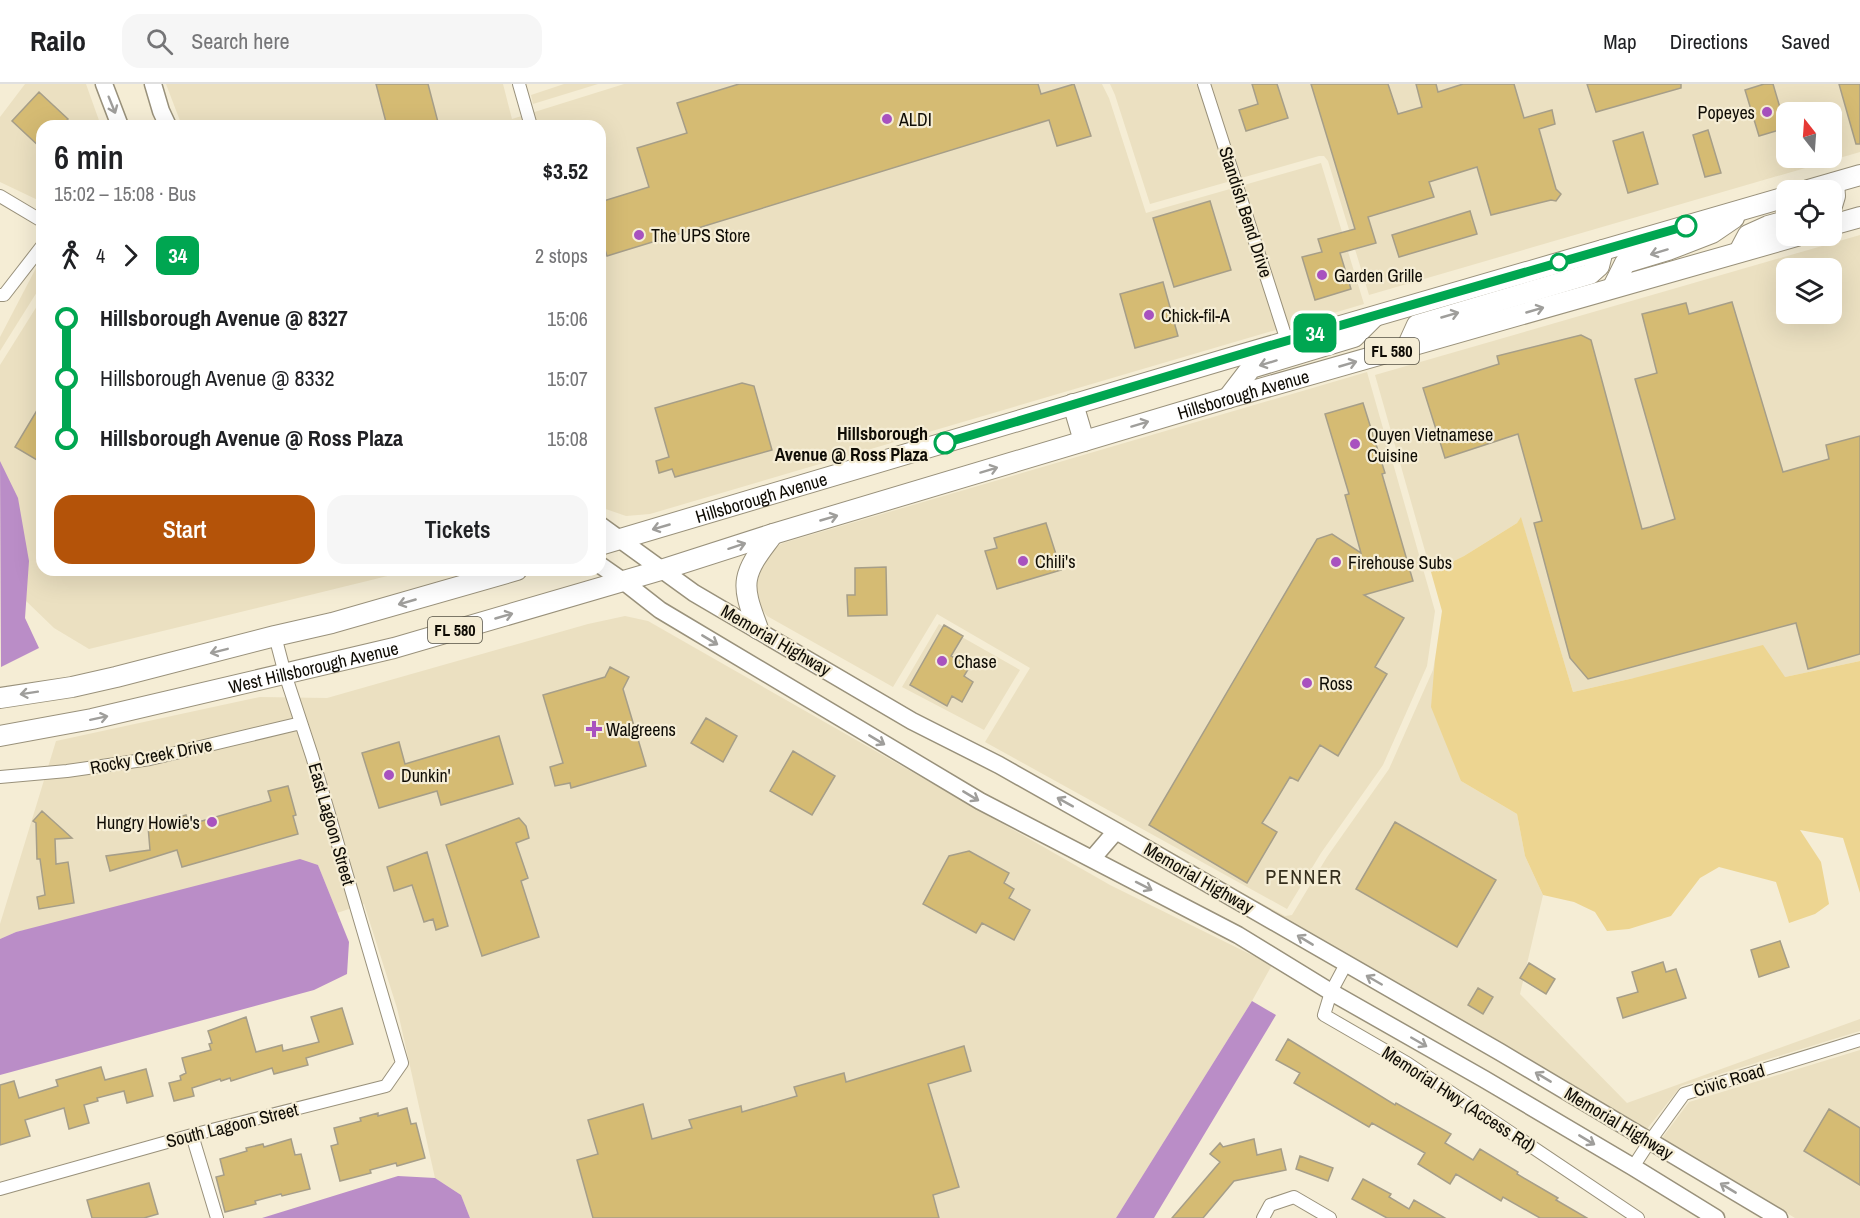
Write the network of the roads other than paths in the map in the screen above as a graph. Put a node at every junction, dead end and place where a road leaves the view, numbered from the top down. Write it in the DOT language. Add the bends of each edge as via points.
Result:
graph roads {
  1 [pos="104,84"];
  2 [pos="153,84"];
  3 [pos="519,84"];
  4 [pos="1204,84"];
  5 [pos="118,120"];
  6 [pos="165,120"];
  7 [pos="529,120"];
  8 [pos="1860,175"];
  9 [pos="1842,181"];
  10 [pos="0,196"];
  11 [pos="1776,200"];
  12 [pos="1748,208"];
  13 [pos="36,217"];
  14 [pos="1860,217"];
  15 [pos="1842,222"];
  16 [pos="1776,224"];
  17 [pos="1776,242"];
  18 [pos="1603,250"];
  19 [pos="1739,252"];
  20 [pos="36,253"];
  21 [pos="1613,287"];
  22 [pos="2,295"];
  23 [pos="1376,315"];
  24 [pos="1287,341"];
  25 [pos="1407,347"];
  26 [pos="1228,398"];
  27 [pos="1073,404"];
  28 [pos="1084,441"];
  29 [pos="606,530"];
  30 [pos="773,534"];
  31 [pos="620,540"];
  32 [pos="606,544"];
  33 [pos="606,569"];
  34 [pos="661,570"];
  35 [pos="475,576"];
  36 [pos="497,576"];
  37 [pos="623,581"];
  38 [pos="463,586"];
  39 [pos="758,629"];
  40 [pos="275,636"];
  41 [pos="285,674"];
  42 [pos="0,698"];
  43 [pos="301,723"];
  44 [pos="0,735"];
  45 [pos="0,777"];
  46 [pos="1116,831"];
  47 [pos="1092,859"];
  48 [pos="1346,964"];
  49 [pos="1331,992"];
  50 [pos="387,1012"];
  51 [pos="1860,1040"];
  52 [pos="192,1134"];
  53 [pos="1650,1141"];
  54 [pos="1633,1167"];
  55 [pos="0,1189"];
  56 [pos="1776,1217"];
  57 [pos="217,1218"];
  58 [pos="1263,1218"];
  59 [pos="1330,1218"];
  60 [pos="1638,1218"];
  61 [pos="1716,1218"];
  1 -- 5 [label="main road, one-way"];
  2 -- 6 [label="main road"];
  3 -- 7 [label="street"];
  4 -- 24 [label="street, Standish Bend Drive"];
  8 -- 9 [label="main road"];
  10 -- 13 [label="street"];
  11 -- 12 [label="main road, Hillsborough Avenue / FL 580"];
  12 -- 18 [label="main road, Hillsborough Avenue / FL 580"];
  12 -- 21 [label="main road, one-way" via="1712,232 1625,262"];
  14 -- 15 [label="main road"];
  16 -- 19 [label="main road" via="1748,235"];
  17 -- 19 [label="main road, Hillsborough Avenue / FL 580"];
  18 -- 23 [label="main road, Hillsborough Avenue / FL 580"];
  25 -- 18 [label="main road, one-way" via="1417,325 1590,274 1599,266"];
  19 -- 21 [label="main road, Hillsborough Avenue / FL 580"];
  20 -- 22 [label="street"];
  25 -- 21 [label="main road, Hillsborough Avenue / FL 580, one-way"];
  23 -- 24 [label="main road, Hillsborough Avenue / FL 580"];
  23 -- 26 [label="main road, one-way" via="1354,337 1251,368"];
  24 -- 27 [label="main road, Hillsborough Avenue / FL 580"];
  26 -- 25 [label="main road, Hillsborough Avenue / FL 580, one-way"];
  28 -- 26 [label="main road, Hillsborough Avenue / FL 580, one-way"];
  27 -- 28 [label="main road"];
  27 -- 31 [label="main road, Hillsborough Avenue / FL 580, one-way"];
  30 -- 28 [label="main road, Hillsborough Avenue / FL 580, one-way"];
  29 -- 31 [label="main road, Memorial Highway"];
  34 -- 30 [label="main road, Hillsborough Avenue / FL 580, one-way"];
  30 -- 39 [label="main road" via="747,579 748,599"];
  31 -- 32 [label="main road, Hillsborough Avenue / FL 580"];
  31 -- 34 [label="main road, Memorial Highway"];
  33 -- 37 [label="main road, Memorial Highway"];
  34 -- 37 [label="main road, Hillsborough Avenue / FL 580"];
  34 -- 39 [label="main road, Memorial Highway"];
  35 -- 38 [label="main road"];
  36 -- 38 [label="main road, FL 580"];
  41 -- 37 [label="main road, West Hillsborough Avenue / FL 580, one-way" via="394,648"];
  37 -- 47 [label="main road, Memorial Highway, one-way" via="660,610 980,801"];
  38 -- 40 [label="main road, West Hillsborough Avenue / FL 580, one-way"];
  46 -- 39 [label="main road, Memorial Highway, one-way" via="912,721"];
  40 -- 41 [label="street, East Lagoon Street"];
  40 -- 42 [label="main road, West Hillsborough Avenue / FL 580, one-way" via="72,687"];
  41 -- 43 [label="street, East Lagoon Street"];
  44 -- 41 [label="main road, West Hillsborough Avenue / FL 580, one-way" via="92,719"];
  43 -- 45 [label="street, Rocky Creek Drive" via="150,759"];
  43 -- 50 [label="street, East Lagoon Street"];
  46 -- 47 [label="main road"];
  48 -- 46 [label="main road, Memorial Highway, one-way"];
  47 -- 49 [label="main road, Memorial Highway, one-way" via="1238,935"];
  48 -- 49 [label="street, Memorial Hwy (Access Rd)"];
  53 -- 48 [label="main road, Memorial Highway, one-way"];
  49 -- 54 [label="main road, Memorial Highway, one-way"];
  49 -- 60 [label="street, Memorial Hwy (Access Rd)" via="1324,1015 1407,1063"];
  50 -- 52 [label="street, South Lagoon Street" via="402,1063 386,1086"];
  51 -- 53 [label="street, Civic Road" via="1684,1094"];
  52 -- 55 [label="street, South Lagoon Street"];
  52 -- 57 [label="street"];
  53 -- 54 [label="street, Civic Road"];
  56 -- 53 [label="main road, Memorial Highway, one-way"];
  54 -- 61 [label="main road, Memorial Highway"];
  58 -- 59 [label="street" via="1270,1205 1294,1197"];
}
